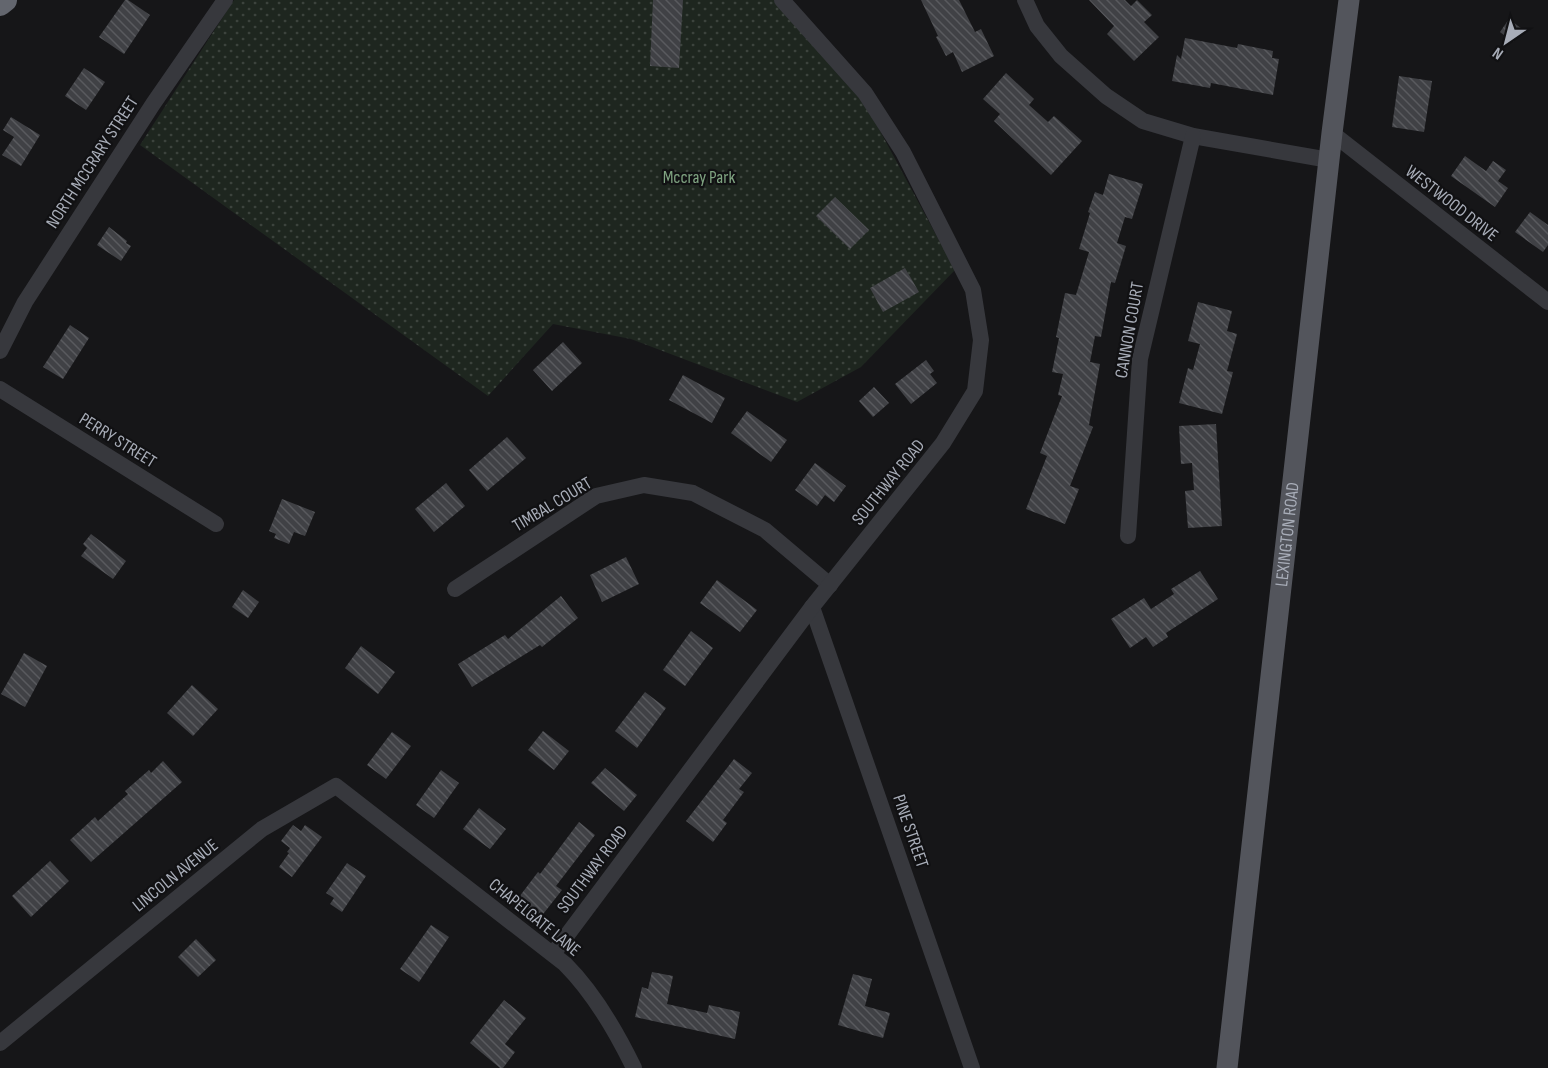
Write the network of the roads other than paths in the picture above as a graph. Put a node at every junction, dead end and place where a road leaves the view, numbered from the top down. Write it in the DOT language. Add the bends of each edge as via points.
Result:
graph roads {
  1 [pos="5,0"];
  2 [pos="225,0"];
  3 [pos="782,0"];
  4 [pos="1025,0"];
  5 [pos="1349,0"];
  6 [pos="0,4"];
  7 [pos="1332,133"];
  8 [pos="1194,136"];
  9 [pos="1329,160"];
  10 [pos="1548,302"];
  11 [pos="0,351"];
  12 [pos="0,389"];
  13 [pos="216,524"];
  14 [pos="1128,536"];
  15 [pos="830,585"];
  16 [pos="455,589"];
  17 [pos="812,607"];
  18 [pos="382,822"];
  19 [pos="553,954"];
  20 [pos="0,1043"];
  21 [pos="634,1068"];
  22 [pos="972,1068"];
  23 [pos="1227,1068"];
  1 -- 6 [label="highway"];
  2 -- 11 [label="street, NORTH MCCRARY STREET" via="31,292"];
  3 -- 15 [label="street, SOUTHWAY ROAD" via="865,93 903,152 973,290 981,340 975,391 944,443"];
  4 -- 8 [label="street" via="1037,26 1061,56 1106,96 1143,121"];
  5 -- 7 [label="main road, LEXINGTON ROAD"];
  7 -- 9 [label="main road, LEXINGTON ROAD"];
  7 -- 10 [label="street, WESTWOOD DRIVE"];
  8 -- 9 [label="street"];
  8 -- 14 [label="street, CANNON COURT" via="1140,359"];
  9 -- 23 [label="main road, LEXINGTON ROAD"];
  12 -- 13 [label="street, PERRY STREET"];
  15 -- 16 [label="street, TIMBAL COURT" via="765,530 693,493 644,485 596,496"];
  15 -- 17 [label="street, SOUTHWAY ROAD"];
  17 -- 19 [label="street, SOUTHWAY ROAD"];
  17 -- 22 [label="street, PINE STREET"];
  18 -- 19 [label="street, CHAPELGATE LANE"];
  18 -- 20 [label="street, LINCOLN AVENUE" via="336,786 303,803 262,829"];
  19 -- 21 [label="street, CHAPELGATE LANE" via="576,975 604,1013"];
}
